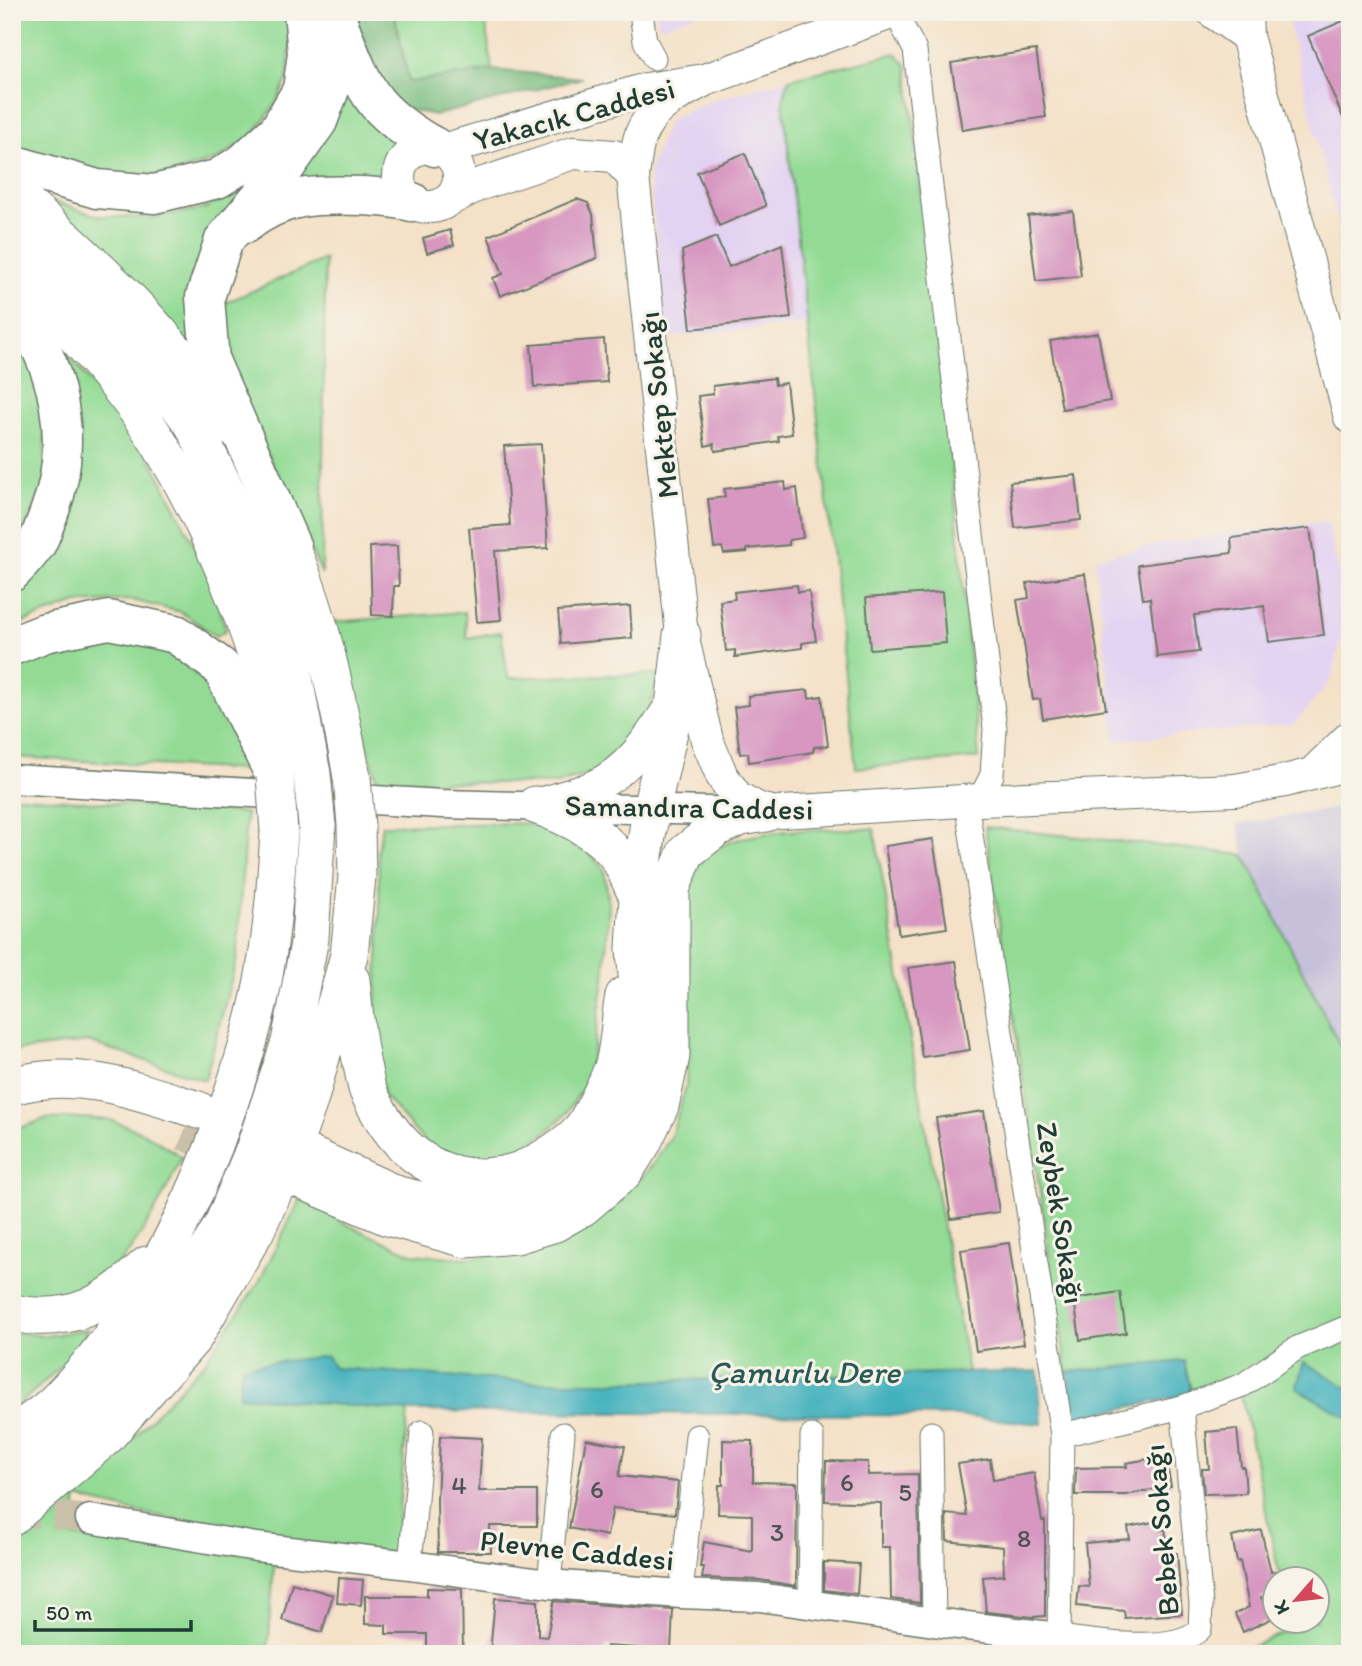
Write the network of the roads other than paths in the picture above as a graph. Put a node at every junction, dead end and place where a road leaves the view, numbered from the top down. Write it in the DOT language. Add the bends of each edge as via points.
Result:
graph roads {
  1 [pos="641,12"];
  2 [pos="895,12"];
  3 [pos="1213,12"];
  4 [pos="325,14"];
  5 [pos="1247,24"];
  6 [pos="654,58"];
  7 [pos="705,79"];
  8 [pos="439,149"];
  9 [pos="12,164"];
  10 [pos="633,176"];
  11 [pos="12,192"];
  12 [pos="430,201"];
  13 [pos="12,227"];
  14 [pos="223,240"];
  15 [pos="12,270"];
  16 [pos="12,306"];
  17 [pos="1350,417"];
  18 [pos="292,548"];
  19 [pos="12,572"];
  20 [pos="682,635"];
  21 [pos="12,646"];
  22 [pos="675,700"];
  23 [pos="1350,737"];
  24 [pos="1350,764"];
  25 [pos="1313,773"];
  26 [pos="275,776"];
  27 [pos="12,779"];
  28 [pos="972,800"];
  29 [pos="535,805"];
  30 [pos="650,809"];
  31 [pos="766,813"];
  32 [pos="638,897"];
  33 [pos="635,948"];
  34 [pos="349,955"];
  35 [pos="12,1086"];
  36 [pos="12,1111"];
  37 [pos="173,1240"];
  38 [pos="12,1313"];
  39 [pos="1350,1326"];
  40 [pos="1182,1407"];
  41 [pos="422,1432"];
  42 [pos="932,1433"];
  43 [pos="563,1434"];
  44 [pos="12,1435"];
  45 [pos="1062,1435"];
  46 [pos="697,1436"];
  47 [pos="812,1436"];
  48 [pos="12,1474"];
  49 [pos="12,1517"];
  50 [pos="90,1519"];
  51 [pos="410,1564"];
  52 [pos="549,1584"];
  53 [pos="681,1594"];
  54 [pos="810,1603"];
  55 [pos="934,1622"];
  56 [pos="1059,1637"];
  1 -- 6 [label="street" via="645,41"];
  2 -- 7 [label="main road, Yakacık Caddesi"];
  2 -- 28 [label="street" via="915,50 995,729 992,775"];
  3 -- 5 [label="main road"];
  4 -- 8 [label="highway" via="376,102 414,135"];
  4 -- 9 [label="highway" via="307,53 302,90 278,131 243,163 217,179 154,194 97,189"];
  4 -- 14 [label="highway" via="333,81 318,121"];
  5 -- 17 [label="main road"];
  7 -- 8 [label="main road, Yakacık Caddesi" via="646,89"];
  7 -- 10 [label="main road, Yakacık Caddesi" via="666,101 650,117 640,137"];
  8 -- 12 [label="main road, Yakacık Caddesi" via="456,164 455,192"];
  8 -- 12 [label="main road, Yakacık Caddesi" via="413,150 400,166 404,195"];
  10 -- 12 [label="main road, Yakacık Caddesi" via="614,156 573,153"];
  10 -- 20 [label="main road, Mektep Sokağı"];
  11 -- 18 [label="highway" via="109,278 153,324 211,399"];
  12 -- 14 [label="highway" via="323,194 284,201"];
  13 -- 48 [label="highway, bridge" via="92,300 193,424 265,575 289,652 313,774 317,825 310,938 290,1042 254,1150 223,1224 174,1309 94,1401"];
  14 -- 18 [label="highway" via="205,297 210,361"];
  15 -- 26 [label="highway" via="67,324 136,409 194,508 248,630 269,707"];
  16 -- 19 [label="highway" via="45,355 60,403 62,446 57,492 38,541"];
  18 -- 34 [label="highway, bridge" via="322,638 352,777 357,877"];
  20 -- 22 [label="highway"];
  20 -- 31 [label="main road, Mektep Sokağı" via="707,740 722,776 737,797"];
  21 -- 26 [label="highway" via="45,633 109,620 176,635 221,667"];
  22 -- 29 [label="main road" via="644,747 620,770 591,788"];
  22 -- 30 [label="highway"];
  23 -- 25 [label="main road, Samandıra Caddesi"];
  24 -- 25 [label="main road"];
  25 -- 28 [label="main road, Samandıra Caddesi" via="1235,790"];
  26 -- 37 [label="highway, bridge" via="279,832 265,971 248,1048 221,1129"];
  27 -- 29 [label="street, Samandıra Caddesi" via="442,804"];
  28 -- 31 [label="main road, Samandıra Caddesi"];
  28 -- 45 [label="street, Zeybek Sokağı"];
  29 -- 30 [label="street, Samandıra Caddesi"];
  29 -- 32 [label="highway" via="585,827 617,856"];
  30 -- 31 [label="street, Samandıra Caddesi"];
  30 -- 32 [label="highway"];
  31 -- 33 [label="highway" via="718,827 686,852 671,889 671,1056 660,1106 624,1172 583,1208 516,1236 466,1239 388,1217 298,1164 467,1211 528,1201 568,1179 608,1146 633,1097 643,1055"];
  32 -- 33 [label="highway"];
  33 -- 34 [label="highway" via="612,1069 584,1126 526,1169 472,1178 428,1165 395,1136 368,1089 356,1035"];
  34 -- 49 [label="highway" via="288,1160 255,1232 194,1337 106,1437"];
  35 -- 36 [label="highway" via="66,1078 119,1085 191,1121 58,1102"];
  37 -- 38 [label="highway" via="123,1288 91,1308 48,1318"];
  37 -- 44 [label="highway" via="121,1326 57,1401"];
  39 -- 40 [label="street" via="1297,1348 1243,1385"];
  40 -- 45 [label="street"];
  40 -- 56 [label="street, Bebek Sokağı" via="1200,1629 1193,1637 1154,1644"];
  41 -- 51 [label="street"];
  42 -- 55 [label="street"];
  43 -- 52 [label="street"];
  45 -- 56 [label="street, Zeybek Sokağı"];
  46 -- 53 [label="street"];
  47 -- 54 [label="street"];
  50 -- 51 [label="street, Plevne Caddesi" via="243,1546"];
  51 -- 52 [label="street, Plevne Caddesi"];
  52 -- 53 [label="street, Plevne Caddesi"];
  53 -- 54 [label="street, Plevne Caddesi"];
  54 -- 55 [label="street, Plevne Caddesi"];
  55 -- 56 [label="street, Plevne Caddesi"];
}
